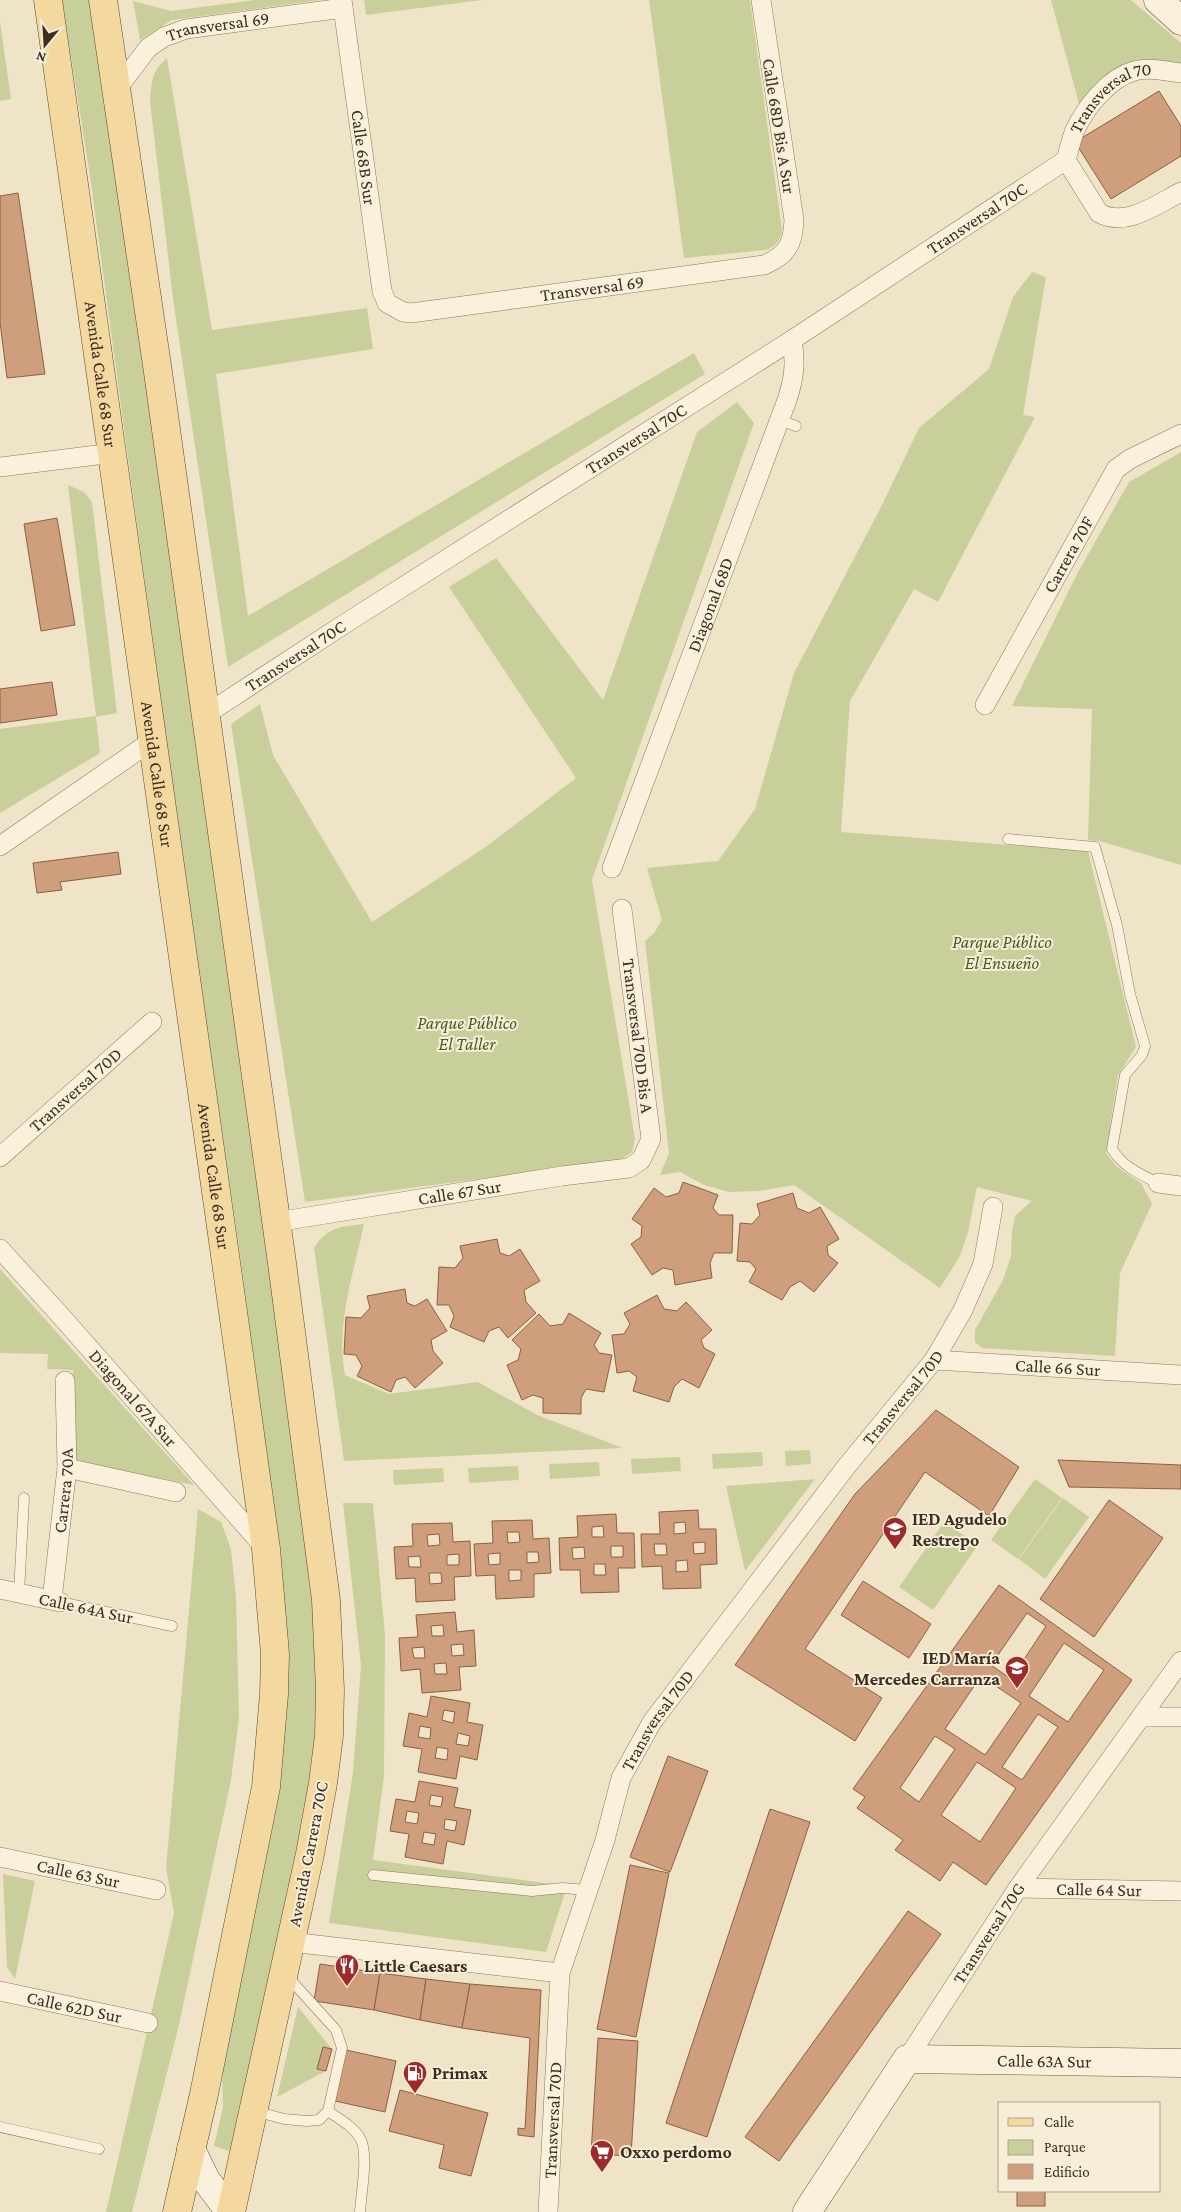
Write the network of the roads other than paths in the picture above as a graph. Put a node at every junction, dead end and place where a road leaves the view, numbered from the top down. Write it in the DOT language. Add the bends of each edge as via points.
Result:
graph roads {
  1 [pos="48,0"];
  2 [pos="103,0"];
  3 [pos="761,0"];
  4 [pos="1158,0"];
  5 [pos="342,4"];
  6 [pos="1181,21"];
  7 [pos="1181,72"];
  8 [pos="117,89"];
  9 [pos="1066,160"];
  10 [pos="1181,192"];
  11 [pos="787,250"];
  12 [pos="395,309"];
  13 [pos="792,340"];
  14 [pos="1181,434"];
  15 [pos="113,452"];
  16 [pos="0,467"];
  17 [pos="985,705"];
  18 [pos="205,715"];
  19 [pos="153,740"];
  20 [pos="1008,838"];
  21 [pos="0,846"];
  22 [pos="612,868"];
  23 [pos="622,909"];
  24 [pos="152,1022"];
  25 [pos="0,1157"];
  26 [pos="641,1160"];
  27 [pos="1158,1183"];
  28 [pos="1181,1186"];
  29 [pos="993,1207"];
  30 [pos="276,1222"];
  31 [pos="0,1249"];
  32 [pos="934,1360"];
  33 [pos="1181,1375"];
  34 [pos="65,1382"];
  35 [pos="67,1468"];
  36 [pos="176,1492"];
  37 [pos="24,1498"];
  38 [pos="266,1549"];
  39 [pos="0,1589"];
  40 [pos="19,1593"];
  41 [pos="56,1601"];
  42 [pos="172,1626"];
  43 [pos="1181,1662"];
  44 [pos="1142,1717"];
  45 [pos="1181,1717"];
  46 [pos="0,1857"];
  47 [pos="372,1875"];
  48 [pos="1018,1888"];
  49 [pos="156,1890"];
  50 [pos="588,1890"];
  51 [pos="1181,1891"];
  52 [pos="291,1942"];
  53 [pos="284,1972"];
  54 [pos="560,1973"];
  55 [pos="0,1991"];
  56 [pos="148,2023"];
  57 [pos="907,2059"];
  58 [pos="1181,2063"];
  59 [pos="254,2110"];
  60 [pos="328,2111"];
  61 [pos="0,2127"];
  62 [pos="99,2149"];
  63 [pos="191,2149"];
  64 [pos="176,2212"];
  65 [pos="231,2212"];
  66 [pos="360,2212"];
  67 [pos="548,2212"];
  68 [pos="807,2212"];
  1 -- 15 [label="main road, Avenida Calle 68 Sur"];
  2 -- 8 [label="main road"];
  3 -- 11 [label="street, Calle 68D Bis A Sur" via="794,220 793,236"];
  4 -- 6 [label="street"];
  5 -- 8 [label="street, Transversal 69" via="186,29 164,37 148,48"];
  5 -- 12 [label="street, Calle 68B Sur" via="382,291 386,303"];
  7 -- 9 [label="street, Transversal 70" via="1136,70 1123,75 1104,90 1088,110 1075,130"];
  8 -- 18 [label="main road"];
  9 -- 10 [label="street" via="1099,213 1105,216 1132,217"];
  9 -- 13 [label="street, Transversal 70C"];
  11 -- 12 [label="street, Transversal 69" via="778,259 764,265 411,313"];
  13 -- 18 [label="street, Transversal 70C"];
  13 -- 22 [label="street, Diagonal 68D" via="796,359 788,423"];
  14 -- 17 [label="street, Carrera 70F" via="1116,469"];
  15 -- 16 [label="street"];
  15 -- 19 [label="main road, Avenida Calle 68 Sur"];
  18 -- 30 [label="main road"];
  19 -- 21 [label="street"];
  19 -- 38 [label="main road, Avenida Calle 68 Sur"];
  20 -- 27 [label="lane" via="1095,847 1145,1046 1142,1055 1125,1075 1112,1149 1127,1167"];
  23 -- 26 [label="street, Transversal 70D Bis A" via="650,1139"];
  24 -- 25 [label="street, Transversal 70D"];
  26 -- 30 [label="street, Calle 67 Sur" via="629,1168"];
  27 -- 28 [label="street"];
  29 -- 32 [label="street, Transversal 70D" via="983,1264 963,1310"];
  30 -- 52 [label="main road, Avenida Carrera 70C" via="312,1490 329,1648 329,1736 310,1854"];
  31 -- 38 [label="street, Diagonal 67A Sur"];
  32 -- 33 [label="street, Calle 66 Sur"];
  32 -- 50 [label="street, Transversal 70D" via="846,1467 652,1722 621,1778"];
  34 -- 35 [label="street, Carrera 70A"];
  35 -- 36 [label="street"];
  35 -- 41 [label="street, Carrera 70A"];
  37 -- 40 [label="lane"];
  38 -- 63 [label="main road" via="275,1654 266,1787"];
  39 -- 40 [label="street, Calle 64A Sur"];
  40 -- 41 [label="street, Calle 64A Sur"];
  41 -- 42 [label="lane, Calle 64A Sur"];
  43 -- 44 [label="street, Transversal 70G"];
  44 -- 45 [label="street"];
  44 -- 48 [label="street, Transversal 70G"];
  46 -- 49 [label="street, Calle 63 Sur"];
  47 -- 50 [label="lane" via="532,1891"];
  48 -- 51 [label="street, Calle 64 Sur"];
  48 -- 57 [label="street, Transversal 70G"];
  50 -- 54 [label="street, Transversal 70D"];
  52 -- 53 [label="main road, Avenida Carrera 70C"];
  52 -- 54 [label="street"];
  53 -- 59 [label="main road, Avenida Carrera 70C"];
  53 -- 60 [label="lane" via="336,2030 339,2038 342,2048"];
  54 -- 67 [label="street, Transversal 70D"];
  55 -- 56 [label="street, Calle 62D Sur"];
  57 -- 58 [label="street, Calle 63A Sur"];
  57 -- 68 [label="street, Transversal 70G"];
  59 -- 60 [label="lane" via="284,2119 307,2121 319,2120"];
  59 -- 65 [label="main road, Avenida Carrera 70C"];
  60 -- 66 [label="lane" via="350,2125 361,2138 364,2149"];
  61 -- 62 [label="lane"];
  63 -- 64 [label="main road"];
  63 -- 65 [label="street" via="206,2180"];
}
